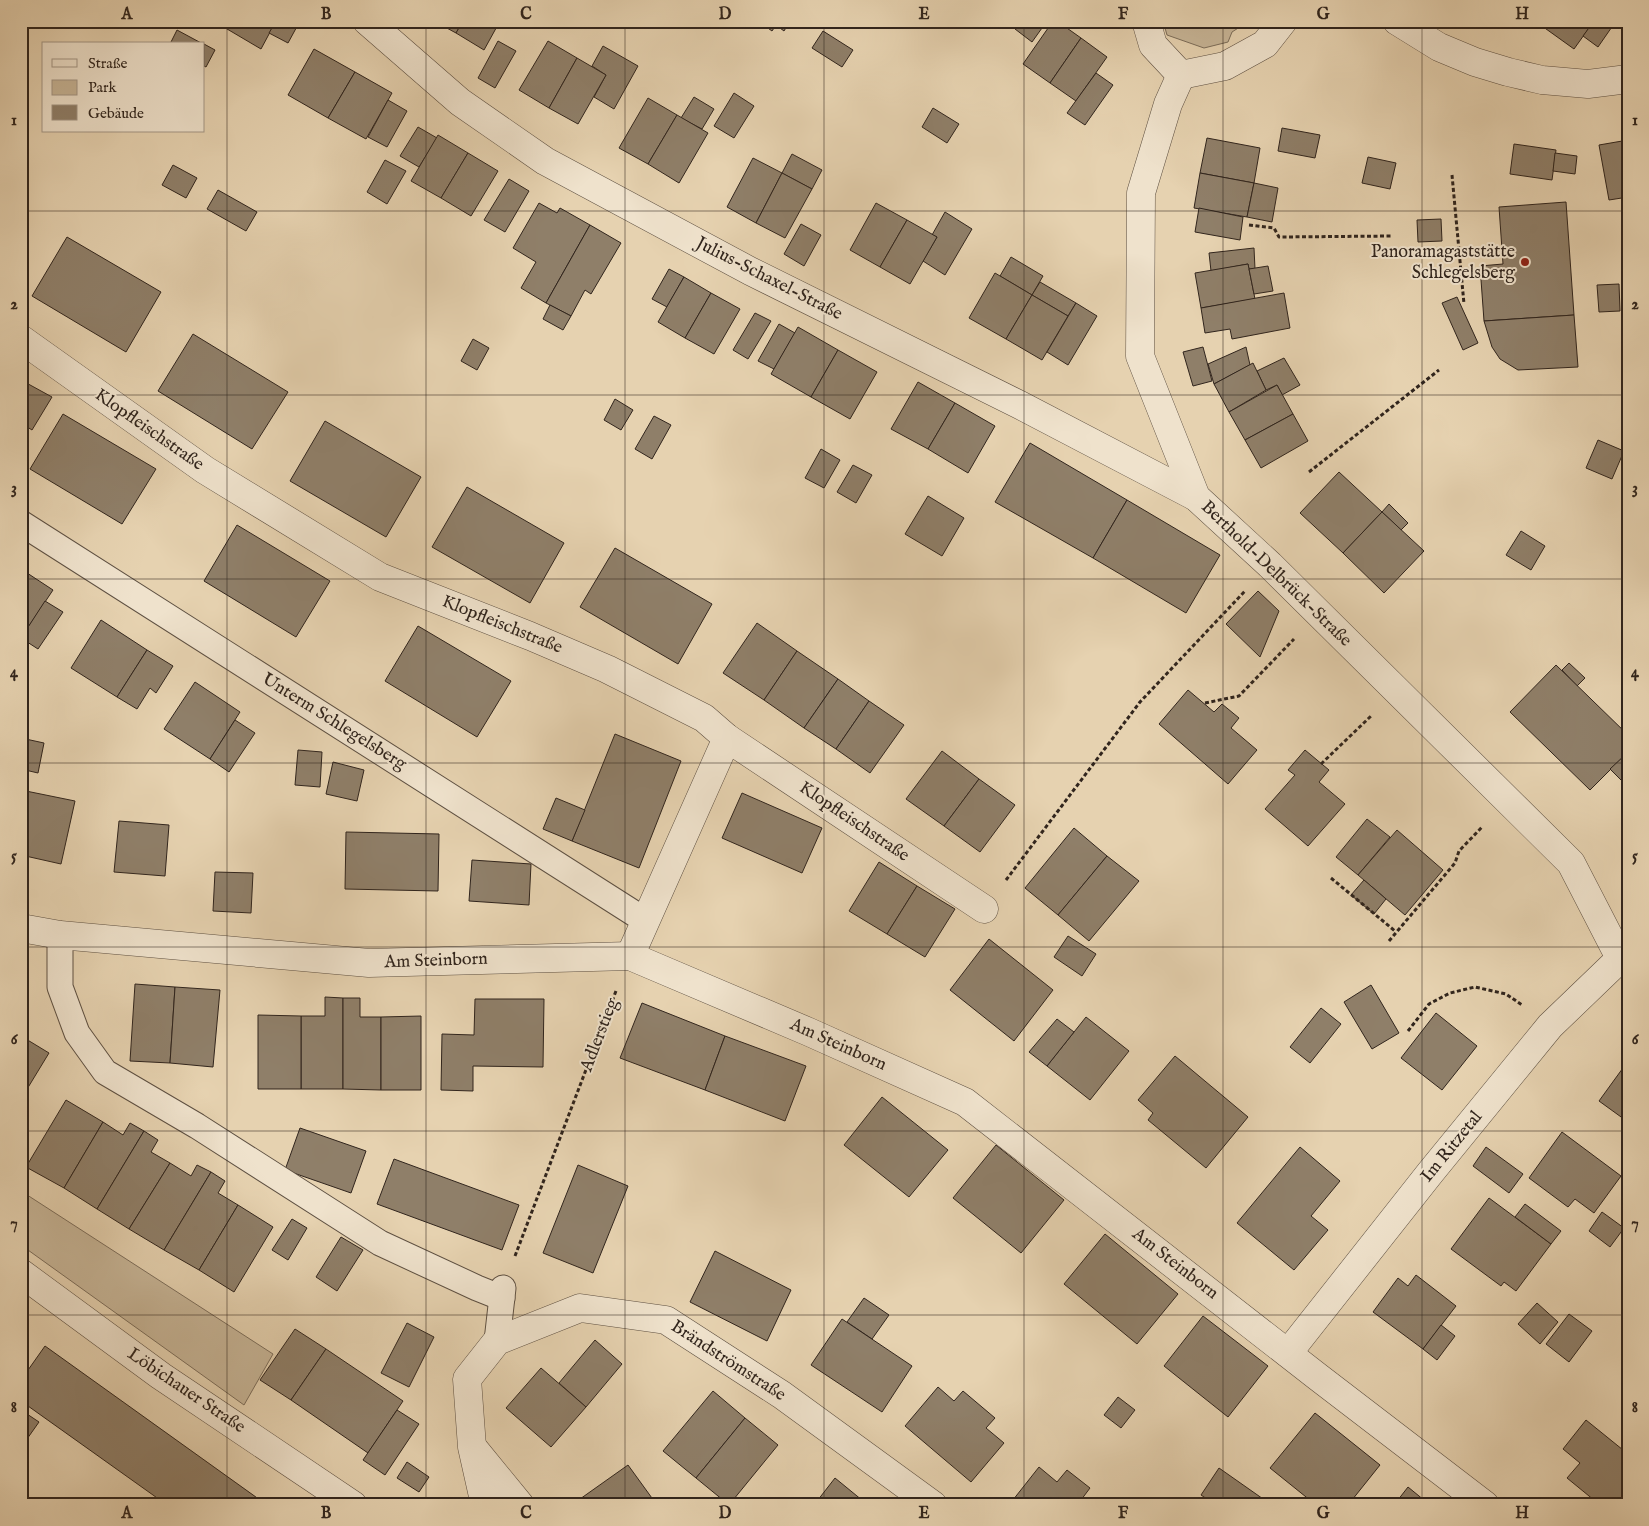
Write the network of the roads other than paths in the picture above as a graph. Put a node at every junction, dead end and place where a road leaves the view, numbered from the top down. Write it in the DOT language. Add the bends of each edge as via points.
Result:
graph roads {
  1 [pos="367,21"];
  2 [pos="1146,21"];
  3 [pos="1283,21"];
  4 [pos="1397,21"];
  5 [pos="1181,75"];
  6 [pos="1628,79"];
  7 [pos="21,339"];
  8 [pos="1196,497"];
  9 [pos="21,524"];
  10 [pos="727,738"];
  11 [pos="984,909"];
  12 [pos="646,921"];
  13 [pos="21,928"];
  14 [pos="60,935"];
  15 [pos="1624,955"];
  16 [pos="630,956"];
  17 [pos="21,1272"];
  18 [pos="497,1341"];
  19 [pos="1288,1353"];
  20 [pos="472,1447"];
  21 [pos="353,1505"];
  22 [pos="485,1505"];
  23 [pos="520,1505"];
  24 [pos="933,1505"];
  25 [pos="1485,1505"];
  1 -- 8 [label="street, Julius-Schaxel-Straße" via="460,102 546,161 750,271 1020,405"];
  2 -- 5 [label="street" via="1153,46"];
  3 -- 5 [label="street" via="1265,44 1225,66"];
  4 -- 6 [label="street" via="1440,47 1508,72 1542,80 1588,84"];
  5 -- 8 [label="street, Berthold-Delbrück-Straße" via="1168,104 1141,193 1140,356"];
  7 -- 10 [label="street, Klopfleischstraße" via="206,470 380,577 607,669 704,718"];
  8 -- 15 [label="street, Berthold-Delbrück-Straße" via="1270,565 1570,863"];
  9 -- 12 [label="lane, Unterm Schlegelsberg"];
  10 -- 11 [label="street, Klopfleischstraße"];
  10 -- 12 [label="street"];
  12 -- 16 [label="street"];
  13 -- 14 [label="street, Am Steinborn"];
  14 -- 16 [label="street, Am Steinborn" via="369,963"];
  14 -- 18 [label="lane" via="60,987 77,1033 105,1072 197,1126 380,1243 477,1288 503,1293"];
  15 -- 19 [label="street, Im Ritzetal" via="1550,1026"];
  16 -- 19 [label="street, Am Steinborn" via="966,1102"];
  17 -- 21 [label="street, Löbichauer Straße" via="161,1376"];
  18 -- 20 [label="street" via="466,1379"];
  18 -- 24 [label="street, Brändströmstraße" via="580,1308 666,1320 782,1396"];
  19 -- 25 [label="street, Am Steinborn"];
  20 -- 22 [label="street"];
  20 -- 23 [label="street"];
}
